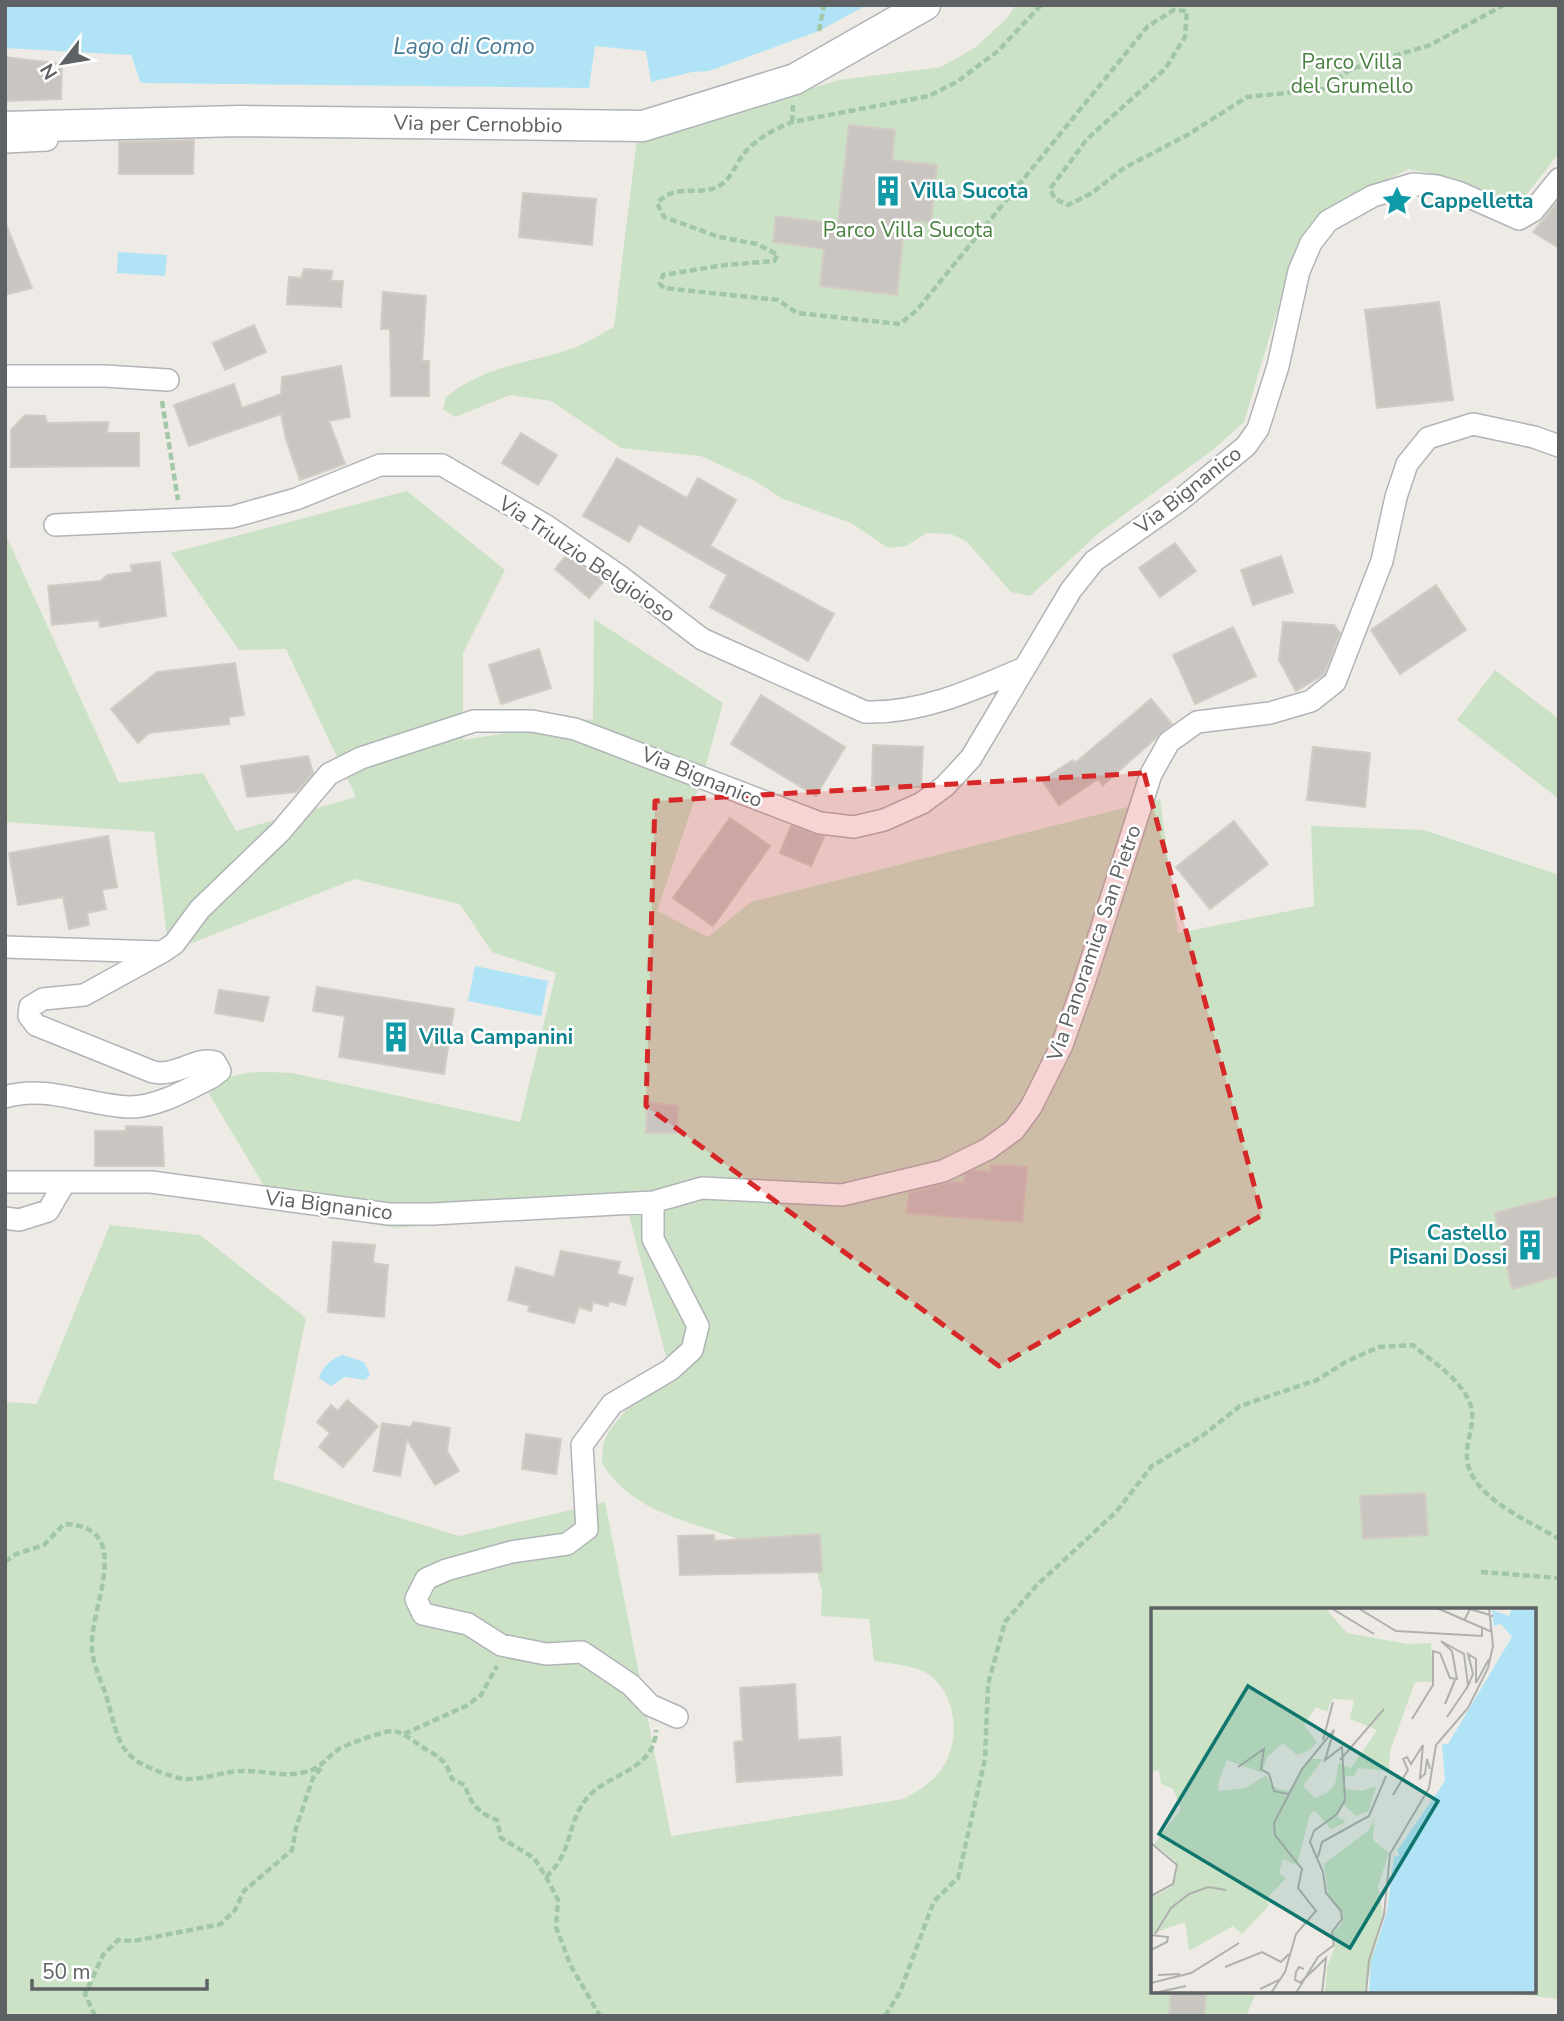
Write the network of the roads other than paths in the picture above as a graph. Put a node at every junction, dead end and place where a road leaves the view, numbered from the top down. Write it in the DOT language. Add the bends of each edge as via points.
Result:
graph roads {
  1 [pos="925,5"];
  2 [pos="105,124"];
  3 [pos="5,127"];
  4 [pos="5,142"];
  5 [pos="1559,179"];
  6 [pos="5,376"];
  7 [pos="165,380"];
  8 [pos="1559,446"];
  9 [pos="55,525"];
  10 [pos="1024,668"];
  11 [pos="5,947"];
  12 [pos="162,952"];
  13 [pos="5,1097"];
  14 [pos="5,1182"];
  15 [pos="65,1182"];
  16 [pos="653,1202"];
  17 [pos="5,1218"];
  18 [pos="677,1717"];
  1 -- 2 [label="main road, Via per Cernobbio" via="794,79 643,126 240,121"];
  2 -- 3 [label="main road, Via per Cernobbio"];
  2 -- 4 [label="street" via="105,135"];
  5 -- 10 [label="street, Via Bignanico" via="1533,211 1519,219 1458,192 1413,184 1373,196 1328,221 1311,243 1299,271 1278,366 1258,429 1224,466 1094,561"];
  6 -- 7 [label="street"];
  8 -- 16 [label="street, Via Panoramica San Pietro" via="1473,424 1428,438 1407,464 1382,561 1335,682 1311,701 1270,713 1197,722 1169,742 1151,774 1062,1045 1014,1130 988,1150 943,1171 842,1195 702,1188"];
  9 -- 10 [label="street, Via Triulzio Belgioioso" via="232,517 296,499 380,465 442,465 545,525 702,639 865,712 890,713 964,694"];
  10 -- 12 [label="street, Via Bignanico" via="971,758 945,786 922,803 854,827 820,823 575,729 499,719 433,732 329,774 280,832"];
  11 -- 12 [label="street"];
  12 -- 13 [label="street, Via Bignanico" via="84,995 43,999 30,1007 29,1016 36,1025 153,1072 166,1075 206,1059 215,1062 220,1071 186,1090 132,1107 48,1094"];
  14 -- 15 [label="street, Via Bignanico"];
  15 -- 16 [label="street, Via Bignanico" via="151,1182 389,1214"];
  15 -- 17 [label="street" via="48,1211 19,1220"];
  16 -- 18 [label="street" via="653,1239 698,1326 692,1350 670,1370 612,1404 582,1446 587,1529 567,1544 511,1552 446,1570 426,1579 416,1598 423,1614 468,1624 501,1645 546,1654 582,1652 631,1685 650,1705"];
}
